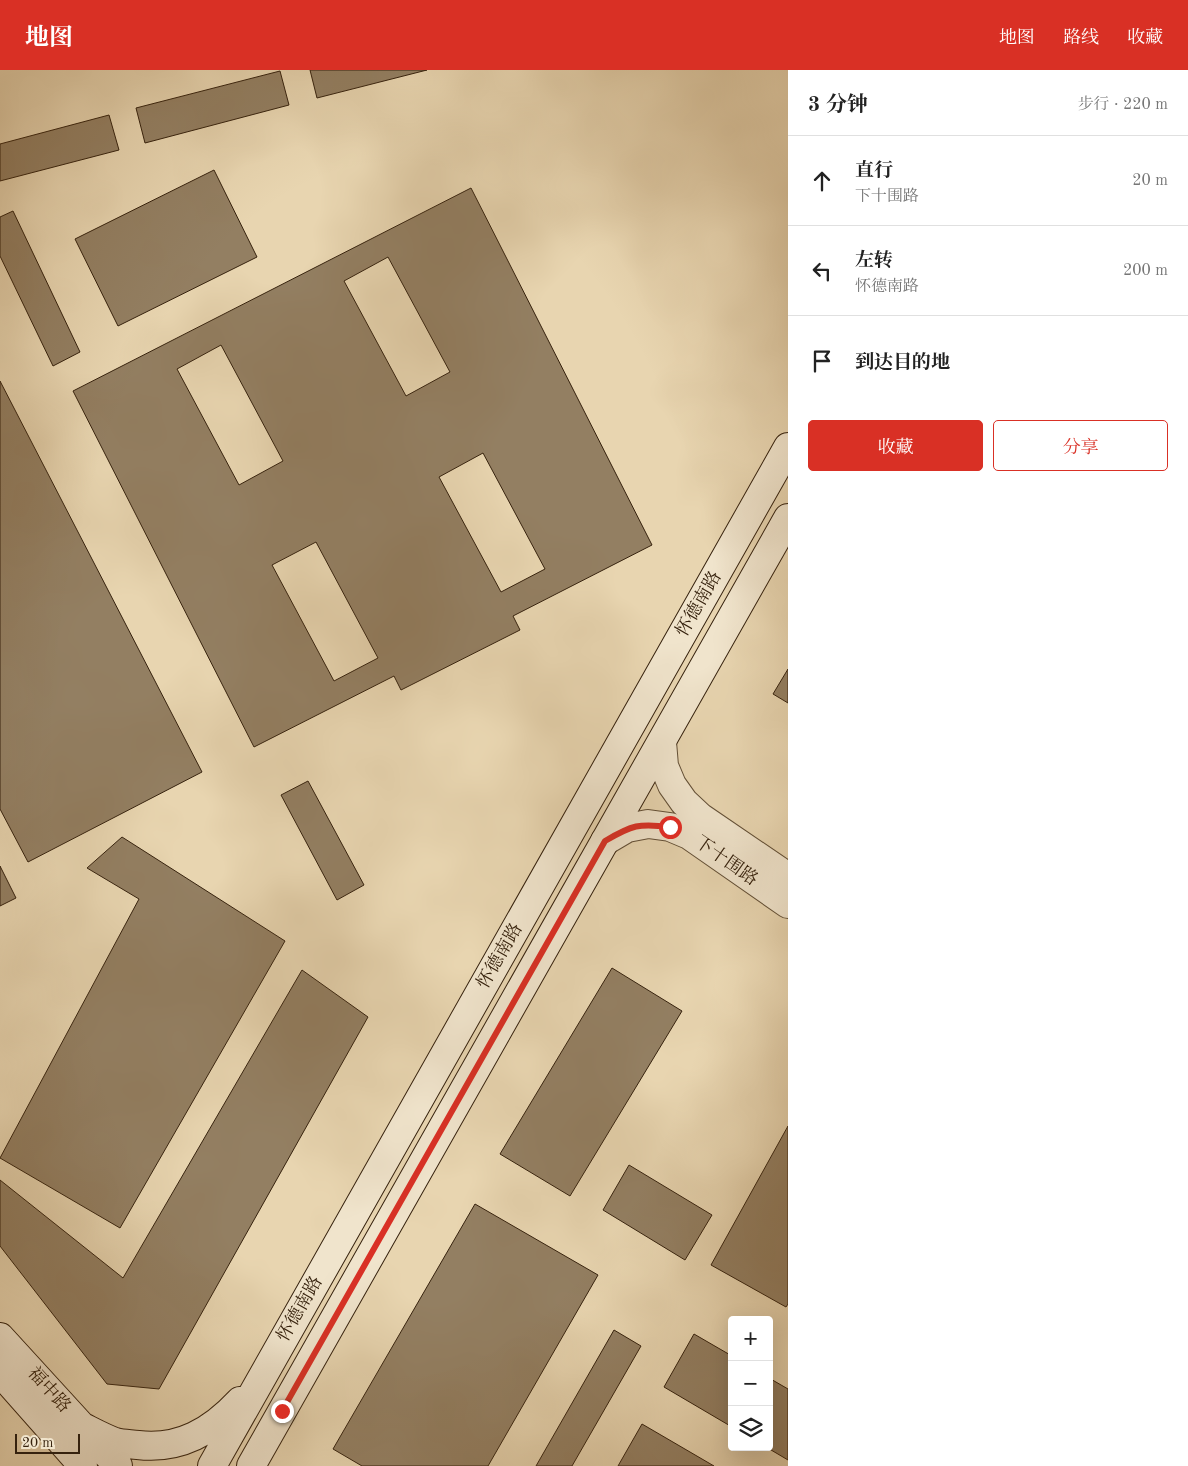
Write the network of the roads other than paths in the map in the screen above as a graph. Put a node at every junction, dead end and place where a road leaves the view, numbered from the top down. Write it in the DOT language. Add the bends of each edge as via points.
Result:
graph roads {
  1 [pos="788,447"];
  2 [pos="788,518"];
  3 [pos="662,742"];
  4 [pos="605,841"];
  5 [pos="788,876"];
  6 [pos="788,904"];
  7 [pos="0,1337"];
  8 [pos="268,1367"];
  9 [pos="0,1372"];
  10 [pos="282,1411"];
  11 [pos="83,1427"];
  12 [pos="78,1462"];
  13 [pos="118,1466"];
  14 [pos="212,1466"];
  15 [pos="251,1466"];
  16 [pos="264,1466"];
  1 -- 8 [label="main road, 怀德南路"];
  2 -- 3 [label="main road, 怀德南路"];
  3 -- 4 [label="main road, 怀德南路"];
  3 -- 5 [label="main road, 下十围路" via="664,766 684,802 700,817"];
  4 -- 6 [label="main road, 下十围路" via="627,828 648,824 670,827 689,835"];
  4 -- 10 [label="main road, 怀德南路"];
  7 -- 11 [label="main road, 福中路"];
  8 -- 11 [label="main road" via="239,1402 215,1424 175,1444 155,1447 116,1443"];
  8 -- 14 [label="main road, 怀德南路"];
  9 -- 12 [label="main road, 福中路"];
  10 -- 15 [label="main road, 怀德南路"];
  10 -- 16 [label="main road"];
  11 -- 13 [label="main road, 福中路"];
}
